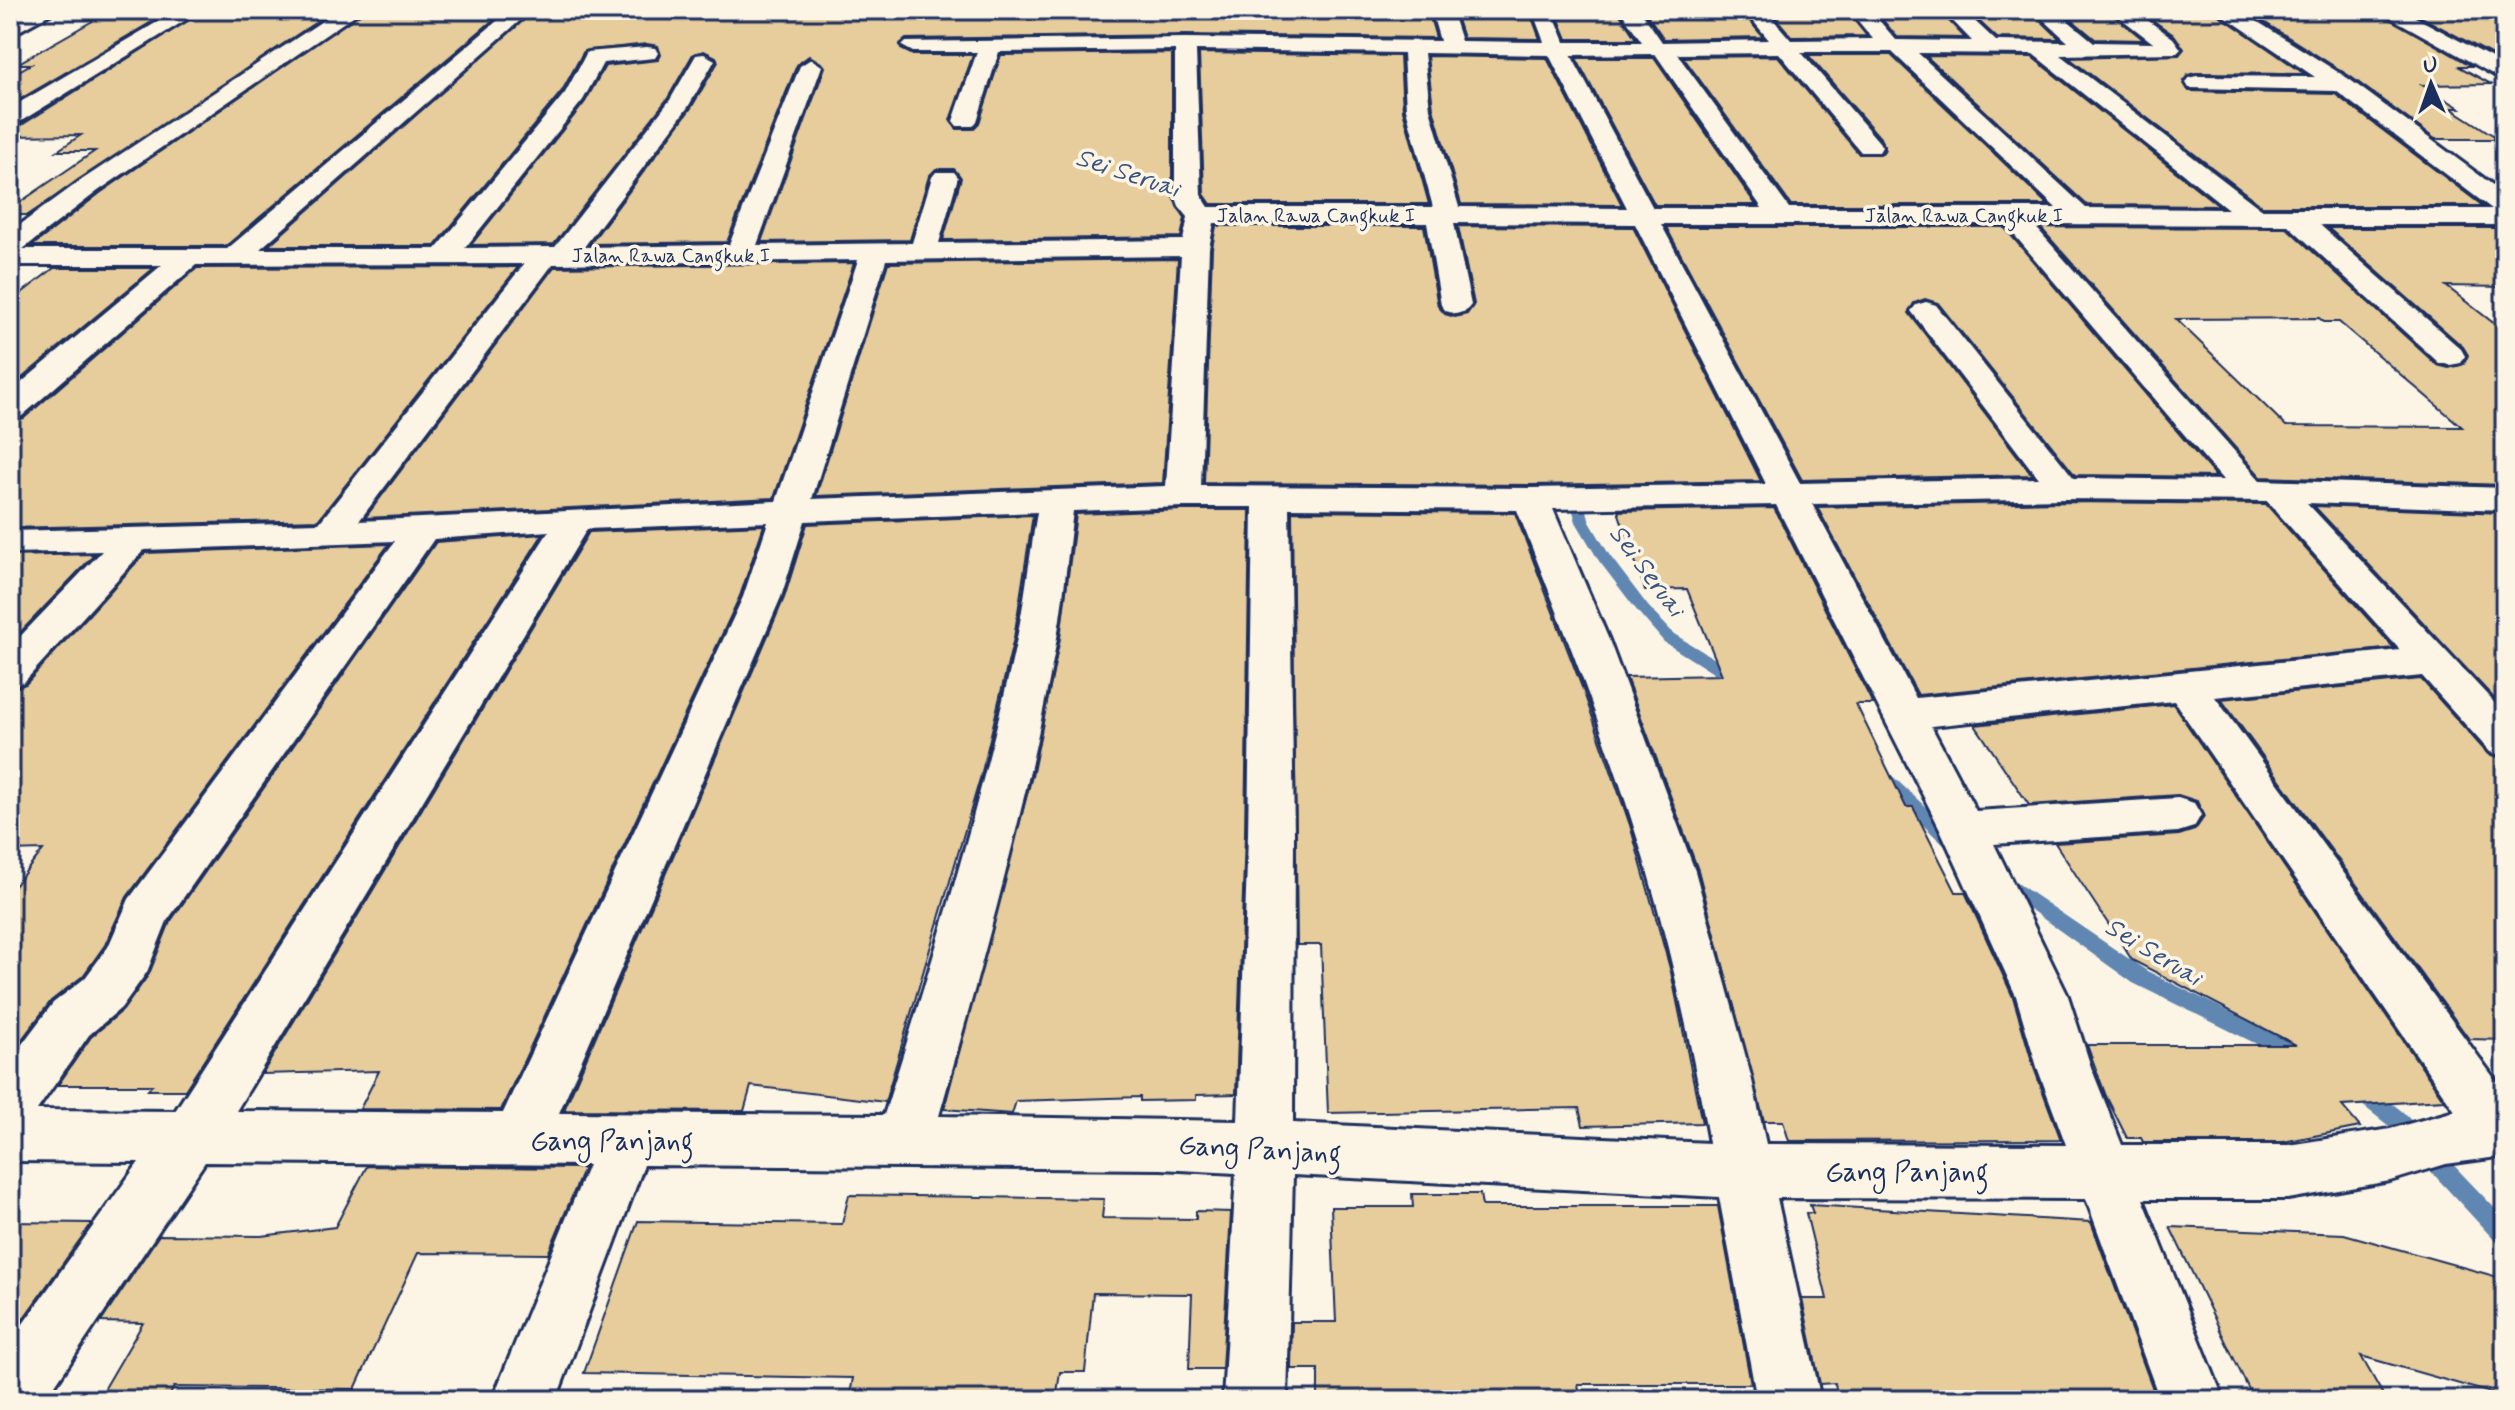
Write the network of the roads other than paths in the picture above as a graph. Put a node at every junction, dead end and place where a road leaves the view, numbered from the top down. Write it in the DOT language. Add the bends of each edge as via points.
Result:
graph roads {
  1 [pos="47,10"];
  2 [pos="192,10"];
  3 [pos="352,10"];
  4 [pos="522,10"];
  5 [pos="1441,10"];
  6 [pos="1542,10"];
  7 [pos="1630,10"];
  8 [pos="1754,10"];
  9 [pos="1859,10"];
  10 [pos="1952,10"];
  11 [pos="2043,10"];
  12 [pos="2120,10"];
  13 [pos="2225,10"];
  14 [pos="2387,10"];
  15 [pos="1011,22"];
  16 [pos="10,30"];
  17 [pos="1185,44"];
  18 [pos="1413,45"];
  19 [pos="913,46"];
  20 [pos="996,46"];
  21 [pos="1452,46"];
  22 [pos="1783,46"];
  23 [pos="1894,46"];
  24 [pos="1990,47"];
  25 [pos="1557,49"];
  26 [pos="1660,49"];
  27 [pos="2039,49"];
  28 [pos="2089,49"];
  29 [pos="647,53"];
  30 [pos="704,60"];
  31 [pos="811,66"];
  32 [pos="2505,74"];
  33 [pos="2197,83"];
  34 [pos="2341,84"];
  35 [pos="10,118"];
  36 [pos="965,121"];
  37 [pos="1870,147"];
  38 [pos="945,177"];
  39 [pos="2505,206"];
  40 [pos="2251,214"];
  41 [pos="1444,215"];
  42 [pos="2011,215"];
  43 [pos="2078,215"];
  44 [pos="2293,215"];
  45 [pos="1645,217"];
  46 [pos="1782,217"];
  47 [pos="2505,217"];
  48 [pos="1200,227"];
  49 [pos="10,245"];
  50 [pos="923,252"];
  51 [pos="874,253"];
  52 [pos="739,255"];
  53 [pos="554,256"];
  54 [pos="10,257"];
  55 [pos="444,257"];
  56 [pos="233,258"];
  57 [pos="187,259"];
  58 [pos="1456,305"];
  59 [pos="1926,311"];
  60 [pos="2450,356"];
  61 [pos="10,409"];
  62 [pos="2064,488"];
  63 [pos="2264,491"];
  64 [pos="1787,493"];
  65 [pos="1183,496"];
  66 [pos="1271,496"];
  67 [pos="1540,498"];
  68 [pos="2505,499"];
  69 [pos="1057,501"];
  70 [pos="792,510"];
  71 [pos="575,519"];
  72 [pos="423,528"];
  73 [pos="330,534"];
  74 [pos="133,540"];
  75 [pos="10,542"];
  76 [pos="2431,661"];
  77 [pos="10,672"];
  78 [pos="2185,686"];
  79 [pos="1903,714"];
  80 [pos="2505,741"];
  81 [pos="2178,815"];
  82 [pos="1966,836"];
  83 [pos="10,1103"];
  84 [pos="2503,1131"];
  85 [pos="10,1135"];
  86 [pos="191,1135"];
  87 [pos="519,1140"];
  88 [pos="626,1140"];
  89 [pos="904,1140"];
  90 [pos="1267,1149"];
  91 [pos="1741,1171"];
  92 [pos="2107,1172"];
  93 [pos="10,1396"];
  94 [pos="524,1400"];
  95 [pos="1255,1400"];
  96 [pos="1789,1400"];
  97 [pos="2192,1400"];
  1 -- 16 [label="street"];
  2 -- 35 [label="street"];
  3 -- 49 [label="street"];
  4 -- 56 [label="street"];
  5 -- 21 [label="street"];
  6 -- 25 [label="street"];
  7 -- 26 [label="street"];
  8 -- 22 [label="street"];
  9 -- 23 [label="street"];
  10 -- 24 [label="street"];
  11 -- 28 [label="street"];
  12 -- 28 [label="street" via="2170,49"];
  13 -- 34 [label="street"];
  14 -- 32 [label="street"];
  15 -- 20 [label="street"];
  17 -- 18 [label="street"];
  17 -- 20 [label="street"];
  17 -- 48 [label="street" via="1188,195"];
  18 -- 21 [label="street"];
  18 -- 41 [label="street" via="1418,109"];
  19 -- 20 [label="street"];
  20 -- 36 [label="street"];
  21 -- 25 [label="street"];
  22 -- 23 [label="street"];
  22 -- 26 [label="street"];
  22 -- 37 [label="street"];
  23 -- 24 [label="street"];
  23 -- 43 [label="street"];
  24 -- 27 [label="street"];
  25 -- 26 [label="street"];
  25 -- 45 [label="street"];
  26 -- 46 [label="street"];
  27 -- 28 [label="street"];
  27 -- 40 [label="street"];
  29 -- 55 [label="street" via="595,57 575,95"];
  30 -- 53 [label="street" via="680,102"];
  31 -- 52 [label="street"];
  33 -- 34 [label="street"];
  34 -- 39 [label="street"];
  38 -- 50 [label="street"];
  40 -- 43 [label="street, Jalan Rawa Cangkuk I"];
  40 -- 44 [label="street, Jalan Rawa Cangkuk I"];
  41 -- 45 [label="street, Jalan Rawa Cangkuk I"];
  41 -- 48 [label="street, Jalan Rawa Cangkuk I"];
  41 -- 58 [label="street"];
  42 -- 43 [label="street, Jalan Rawa Cangkuk I"];
  42 -- 46 [label="street, Jalan Rawa Cangkuk I"];
  42 -- 63 [label="street"];
  44 -- 47 [label="street, Jalan Rawa Cangkuk I"];
  44 -- 60 [label="street"];
  45 -- 46 [label="street, Jalan Rawa Cangkuk I"];
  45 -- 64 [label="street"];
  48 -- 50 [label="street, Jalan Rawa Cangkuk I"];
  48 -- 65 [label="street"];
  50 -- 51 [label="street, Jalan Rawa Cangkuk I"];
  51 -- 52 [label="street, Jalan Rawa Cangkuk I"];
  51 -- 70 [label="street"];
  52 -- 53 [label="street, Jalan Rawa Cangkuk I"];
  53 -- 55 [label="street, Jalan Rawa Cangkuk I"];
  53 -- 73 [label="street"];
  54 -- 57 [label="street, Jalan Rawa Cangkuk I"];
  55 -- 56 [label="street, Jalan Rawa Cangkuk I"];
  56 -- 57 [label="street, Jalan Rawa Cangkuk I"];
  57 -- 61 [label="street"];
  59 -- 62 [label="street"];
  62 -- 63 [label="street"];
  62 -- 64 [label="street"];
  63 -- 68 [label="street"];
  63 -- 76 [label="street"];
  64 -- 67 [label="street"];
  64 -- 79 [label="street"];
  65 -- 66 [label="street"];
  65 -- 69 [label="street"];
  66 -- 67 [label="street"];
  66 -- 90 [label="street"];
  67 -- 91 [label="street" via="1671,871 1724,1076"];
  69 -- 70 [label="street"];
  69 -- 89 [label="street" via="1018,724 959,957"];
  70 -- 71 [label="street"];
  70 -- 87 [label="street" via="757,611"];
  71 -- 72 [label="street"];
  71 -- 86 [label="street"];
  72 -- 73 [label="street"];
  72 -- 83 [label="street" via="146,913 129,957 103,993 71,1019"];
  73 -- 74 [label="street"];
  74 -- 75 [label="street"];
  74 -- 77 [label="street"];
  76 -- 78 [label="street"];
  76 -- 80 [label="street"];
  78 -- 79 [label="street"];
  78 -- 84 [label="street"];
  79 -- 82 [label="street"];
  81 -- 82 [label="street"];
  82 -- 92 [label="street" via="2042,996"];
  84 -- 92 [label="street, Gang Panjang" via="2288,1172"];
  85 -- 86 [label="street, Gang Panjang"];
  86 -- 87 [label="street, Gang Panjang"];
  86 -- 93 [label="street"];
  87 -- 88 [label="street, Gang Panjang"];
  88 -- 89 [label="street, Gang Panjang"];
  88 -- 94 [label="street"];
  89 -- 90 [label="street, Gang Panjang"];
  90 -- 91 [label="street, Gang Panjang"];
  90 -- 95 [label="street"];
  91 -- 92 [label="street, Gang Panjang"];
  91 -- 96 [label="street"];
  92 -- 97 [label="street"];
}
